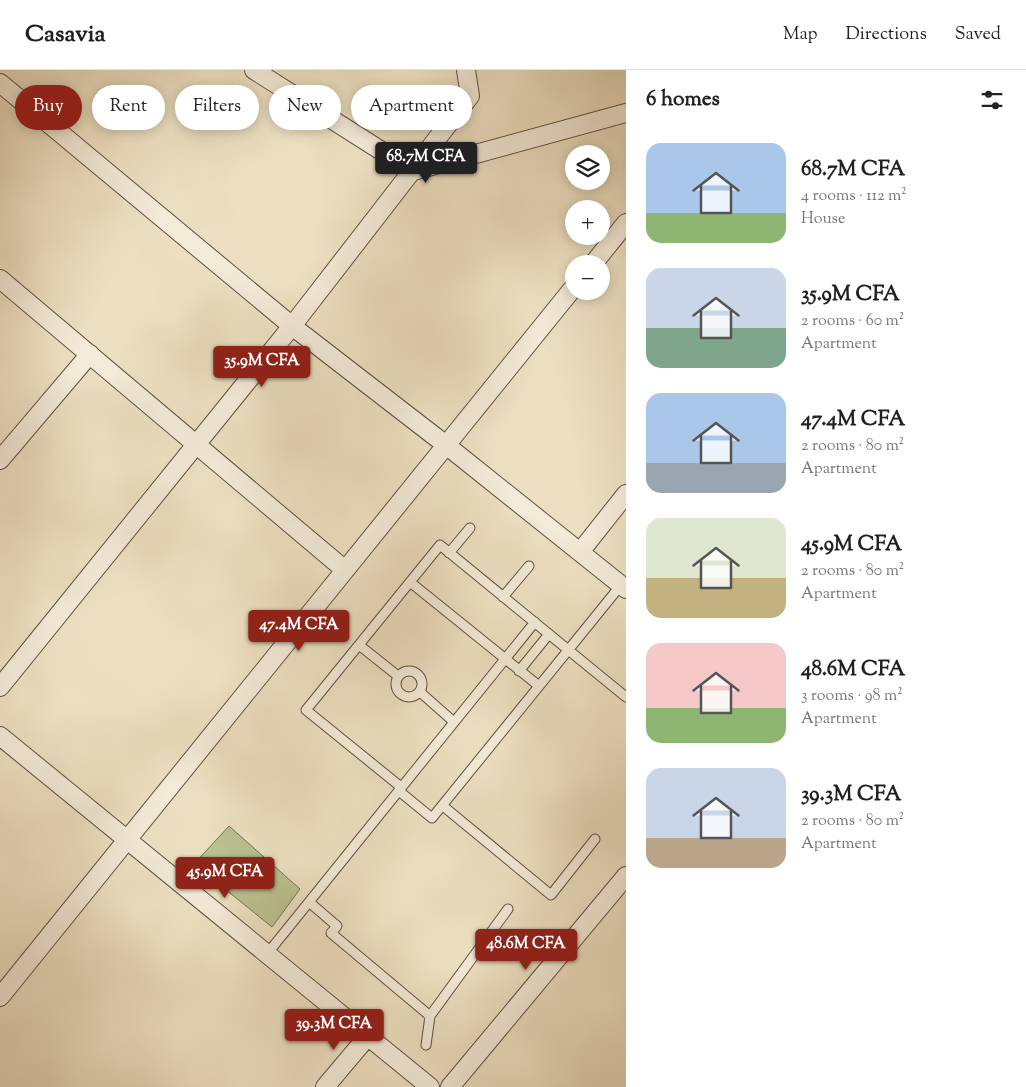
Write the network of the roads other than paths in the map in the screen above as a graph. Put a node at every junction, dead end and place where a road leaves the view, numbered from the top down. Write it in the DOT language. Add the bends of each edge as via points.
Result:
graph roads {
  1 [pos="254,70"];
  2 [pos="466,70"];
  3 [pos="0,83"];
  4 [pos="626,113"];
  5 [pos="413,171"];
  6 [pos="626,223"];
  7 [pos="600,255"];
  8 [pos="0,279"];
  9 [pos="565,299"];
  10 [pos="292,326"];
  11 [pos="90,354"];
  12 [pos="195,444"];
  13 [pos="446,445"];
  14 [pos="0,460"];
  15 [pos="626,494"];
  16 [pos="470,528"];
  17 [pos="580,552"];
  18 [pos="449,553"];
  19 [pos="529,566"];
  20 [pos="345,570"];
  21 [pos="410,582"];
  22 [pos="623,587"];
  23 [pos="503,597"];
  24 [pos="535,622"];
  25 [pos="549,634"];
  26 [pos="359,645"];
  27 [pos="568,649"];
  28 [pos="505,659"];
  29 [pos="519,671"];
  30 [pos="398,676"];
  31 [pos="538,686"];
  32 [pos="0,687"];
  33 [pos="420,692"];
  34 [pos="626,696"];
  35 [pos="454,722"];
  36 [pos="0,736"];
  37 [pos="400,789"];
  38 [pos="443,806"];
  39 [pos="595,839"];
  40 [pos="127,840"];
  41 [pos="626,876"];
  42 [pos="309,902"];
  43 [pos="508,909"];
  44 [pos="267,954"];
  45 [pos="0,997"];
  46 [pos="430,1016"];
  47 [pos="368,1036"];
  48 [pos="426,1045"];
  49 [pos="325,1087"];
  50 [pos="430,1087"];
  51 [pos="450,1087"];
  1 -- 5 [label="street"];
  2 -- 5 [label="street" via="470,96"];
  3 -- 10 [label="street"];
  4 -- 5 [label="street"];
  5 -- 10 [label="street"];
  6 -- 7 [label="street"];
  8 -- 11 [label="street"];
  9 -- 13 [label="street"];
  10 -- 12 [label="street"];
  10 -- 13 [label="street"];
  11 -- 12 [label="street"];
  11 -- 14 [label="street"];
  12 -- 20 [label="street"];
  12 -- 32 [label="street"];
  13 -- 17 [label="street"];
  13 -- 20 [label="street"];
  15 -- 17 [label="street"];
  16 -- 18 [label="lane"];
  17 -- 22 [label="street"];
  18 -- 21 [label="lane" via="440,545"];
  18 -- 23 [label="lane"];
  19 -- 23 [label="lane"];
  20 -- 40 [label="street"];
  21 -- 26 [label="lane"];
  21 -- 28 [label="lane"];
  22 -- 27 [label="lane"];
  23 -- 24 [label="lane"];
  24 -- 25 [label="lane"];
  24 -- 28 [label="lane"];
  25 -- 27 [label="lane"];
  25 -- 29 [label="lane"];
  26 -- 30 [label="lane"];
  26 -- 37 [label="lane" via="306,710"];
  27 -- 31 [label="lane"];
  27 -- 34 [label="lane"];
  28 -- 29 [label="lane"];
  28 -- 35 [label="lane"];
  29 -- 31 [label="lane"];
  30 -- 33 [label="lane" via="410,670 417,673 422,679"];
  30 -- 33 [label="lane" via="395,683 400,695 414,697"];
  31 -- 38 [label="lane"];
  33 -- 35 [label="lane"];
  35 -- 37 [label="lane"];
  36 -- 40 [label="street"];
  37 -- 38 [label="lane" via="432,818"];
  37 -- 42 [label="lane"];
  38 -- 39 [label="lane" via="551,895"];
  40 -- 44 [label="street"];
  40 -- 45 [label="street"];
  41 -- 51 [label="street"];
  42 -- 44 [label="lane"];
  42 -- 46 [label="lane" via="337,926 331,933"];
  43 -- 46 [label="lane"];
  44 -- 47 [label="street"];
  46 -- 48 [label="lane"];
  47 -- 49 [label="street"];
  47 -- 50 [label="street"];
}
